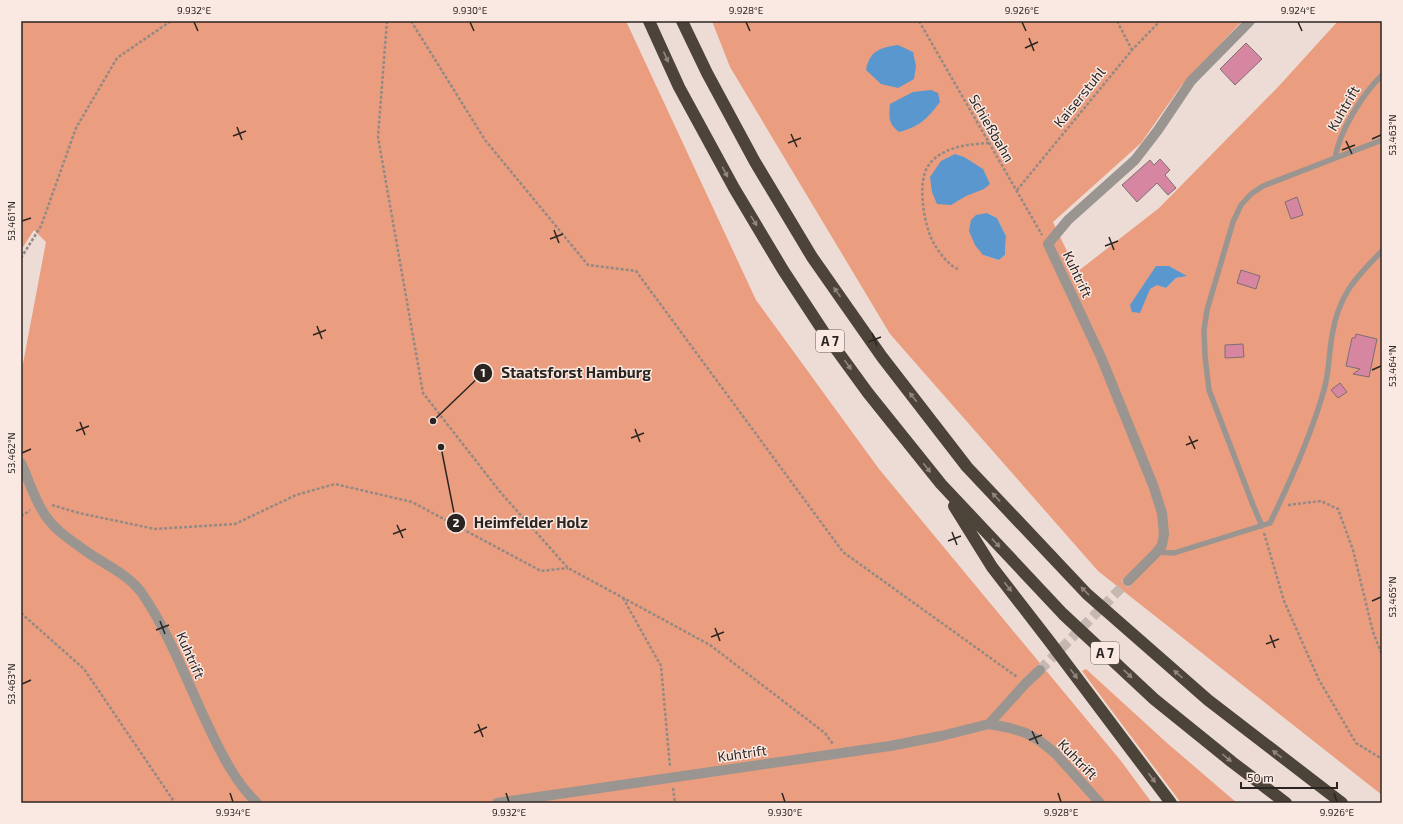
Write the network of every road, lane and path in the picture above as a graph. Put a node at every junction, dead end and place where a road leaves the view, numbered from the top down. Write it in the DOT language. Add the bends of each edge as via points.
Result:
graph roads {
  1 [pos="171,21"];
  2 [pos="387,21"];
  3 [pos="411,21"];
  4 [pos="649,21"];
  5 [pos="682,21"];
  6 [pos="920,21"];
  7 [pos="1117,21"];
  8 [pos="1160,21"];
  9 [pos="1250,21"];
  10 [pos="1132,50"];
  11 [pos="1382,76"];
  12 [pos="1382,140"];
  13 [pos="989,144"];
  14 [pos="1335,158"];
  15 [pos="1017,190"];
  16 [pos="1048,244"];
  17 [pos="1382,251"];
  18 [pos="21,258"];
  19 [pos="958,269"];
  20 [pos="21,463"];
  21 [pos="940,484"];
  22 [pos="37,501"];
  23 [pos="1274,515"];
  24 [pos="1262,526"];
  25 [pos="1157,552"];
  26 [pos="568,568"];
  27 [pos="1128,581"];
  28 [pos="622,598"];
  29 [pos="21,613"];
  30 [pos="1382,655"];
  31 [pos="1040,670"];
  32 [pos="1026,683"];
  33 [pos="989,724"];
  34 [pos="835,754"];
  35 [pos="1382,759"];
  36 [pos="671,778"];
  37 [pos="175,803"];
  38 [pos="257,803"];
  39 [pos="497,803"];
  40 [pos="676,803"];
  41 [pos="1100,803"];
  42 [pos="1171,803"];
  43 [pos="1286,803"];
  44 [pos="1342,803"];
  1 -- 18 [label="path" via="118,58 76,128 40,226"];
  2 -- 26 [label="path" via="378,137 423,393 501,493"];
  3 -- 32 [label="path" via="485,140 588,265 636,271 843,552"];
  4 -- 21 [label="highway, A 7, one-way" via="679,87 734,188 783,270 868,393"];
  44 -- 5 [label="highway, A 7, one-way" via="1208,700 1098,604 967,467 882,357 812,257 755,162 706,73"];
  6 -- 13 [label="path, Schießbahn"];
  7 -- 10 [label="path"];
  8 -- 10 [label="path, Kaiserstuhl"];
  9 -- 16 [label="street, Kuhtrift" via="1191,81 1135,160 1068,220"];
  10 -- 15 [label="path, Kaiserstuhl"];
  11 -- 14 [label="lane, Kuhtrift" via="1357,107"];
  12 -- 14 [label="lane"];
  13 -- 15 [label="path, Schießbahn"];
  13 -- 19 [label="path" via="956,148 939,155 924,174 923,202 929,233 939,251"];
  14 -- 24 [label="lane" via="1263,186 1241,205 1232,222 1207,310 1204,330 1209,390"];
  15 -- 16 [label="path, Schießbahn"];
  16 -- 25 [label="street, Kuhtrift" via="1101,357 1160,504 1164,534 1162,545"];
  17 -- 23 [label="lane" via="1352,282 1342,299 1332,334 1323,395 1294,473"];
  20 -- 22 [label="street, Kuhtrift"];
  21 -- 42 [label="highway, one-way" via="992,567"];
  21 -- 43 [label="highway, A 7, one-way" via="1063,614 1154,699"];
  22 -- 26 [label="path" via="156,530 235,524 296,495 335,484 412,502 541,571"];
  22 -- 38 [label="street, Kuhtrift" via="45,515 65,535 132,582 139,590 168,636 222,755 241,785"];
  23 -- 24 [label="lane" via="1270,523"];
  23 -- 30 [label="path" via="1283,506 1299,503 1321,501 1338,509 1353,550 1373,632"];
  24 -- 25 [label="lane" via="1174,553"];
  24 -- 35 [label="path" via="1284,601 1320,680 1356,743"];
  25 -- 27 [label="street, Kuhtrift"];
  26 -- 28 [label="path"];
  28 -- 34 [label="path" via="710,645 825,733 831,740"];
  28 -- 36 [label="path" via="660,666"];
  29 -- 37 [label="path" via="84,669"];
  31 -- 32 [label="street"];
  32 -- 33 [label="street"];
  33 -- 34 [label="street, Kuhtrift" via="897,745"];
  33 -- 41 [label="street, Kuhtrift" via="1026,733 1040,741 1055,753"];
  34 -- 36 [label="street, Kuhtrift"];
  36 -- 39 [label="street, Kuhtrift"];
  36 -- 40 [label="path"];
}
